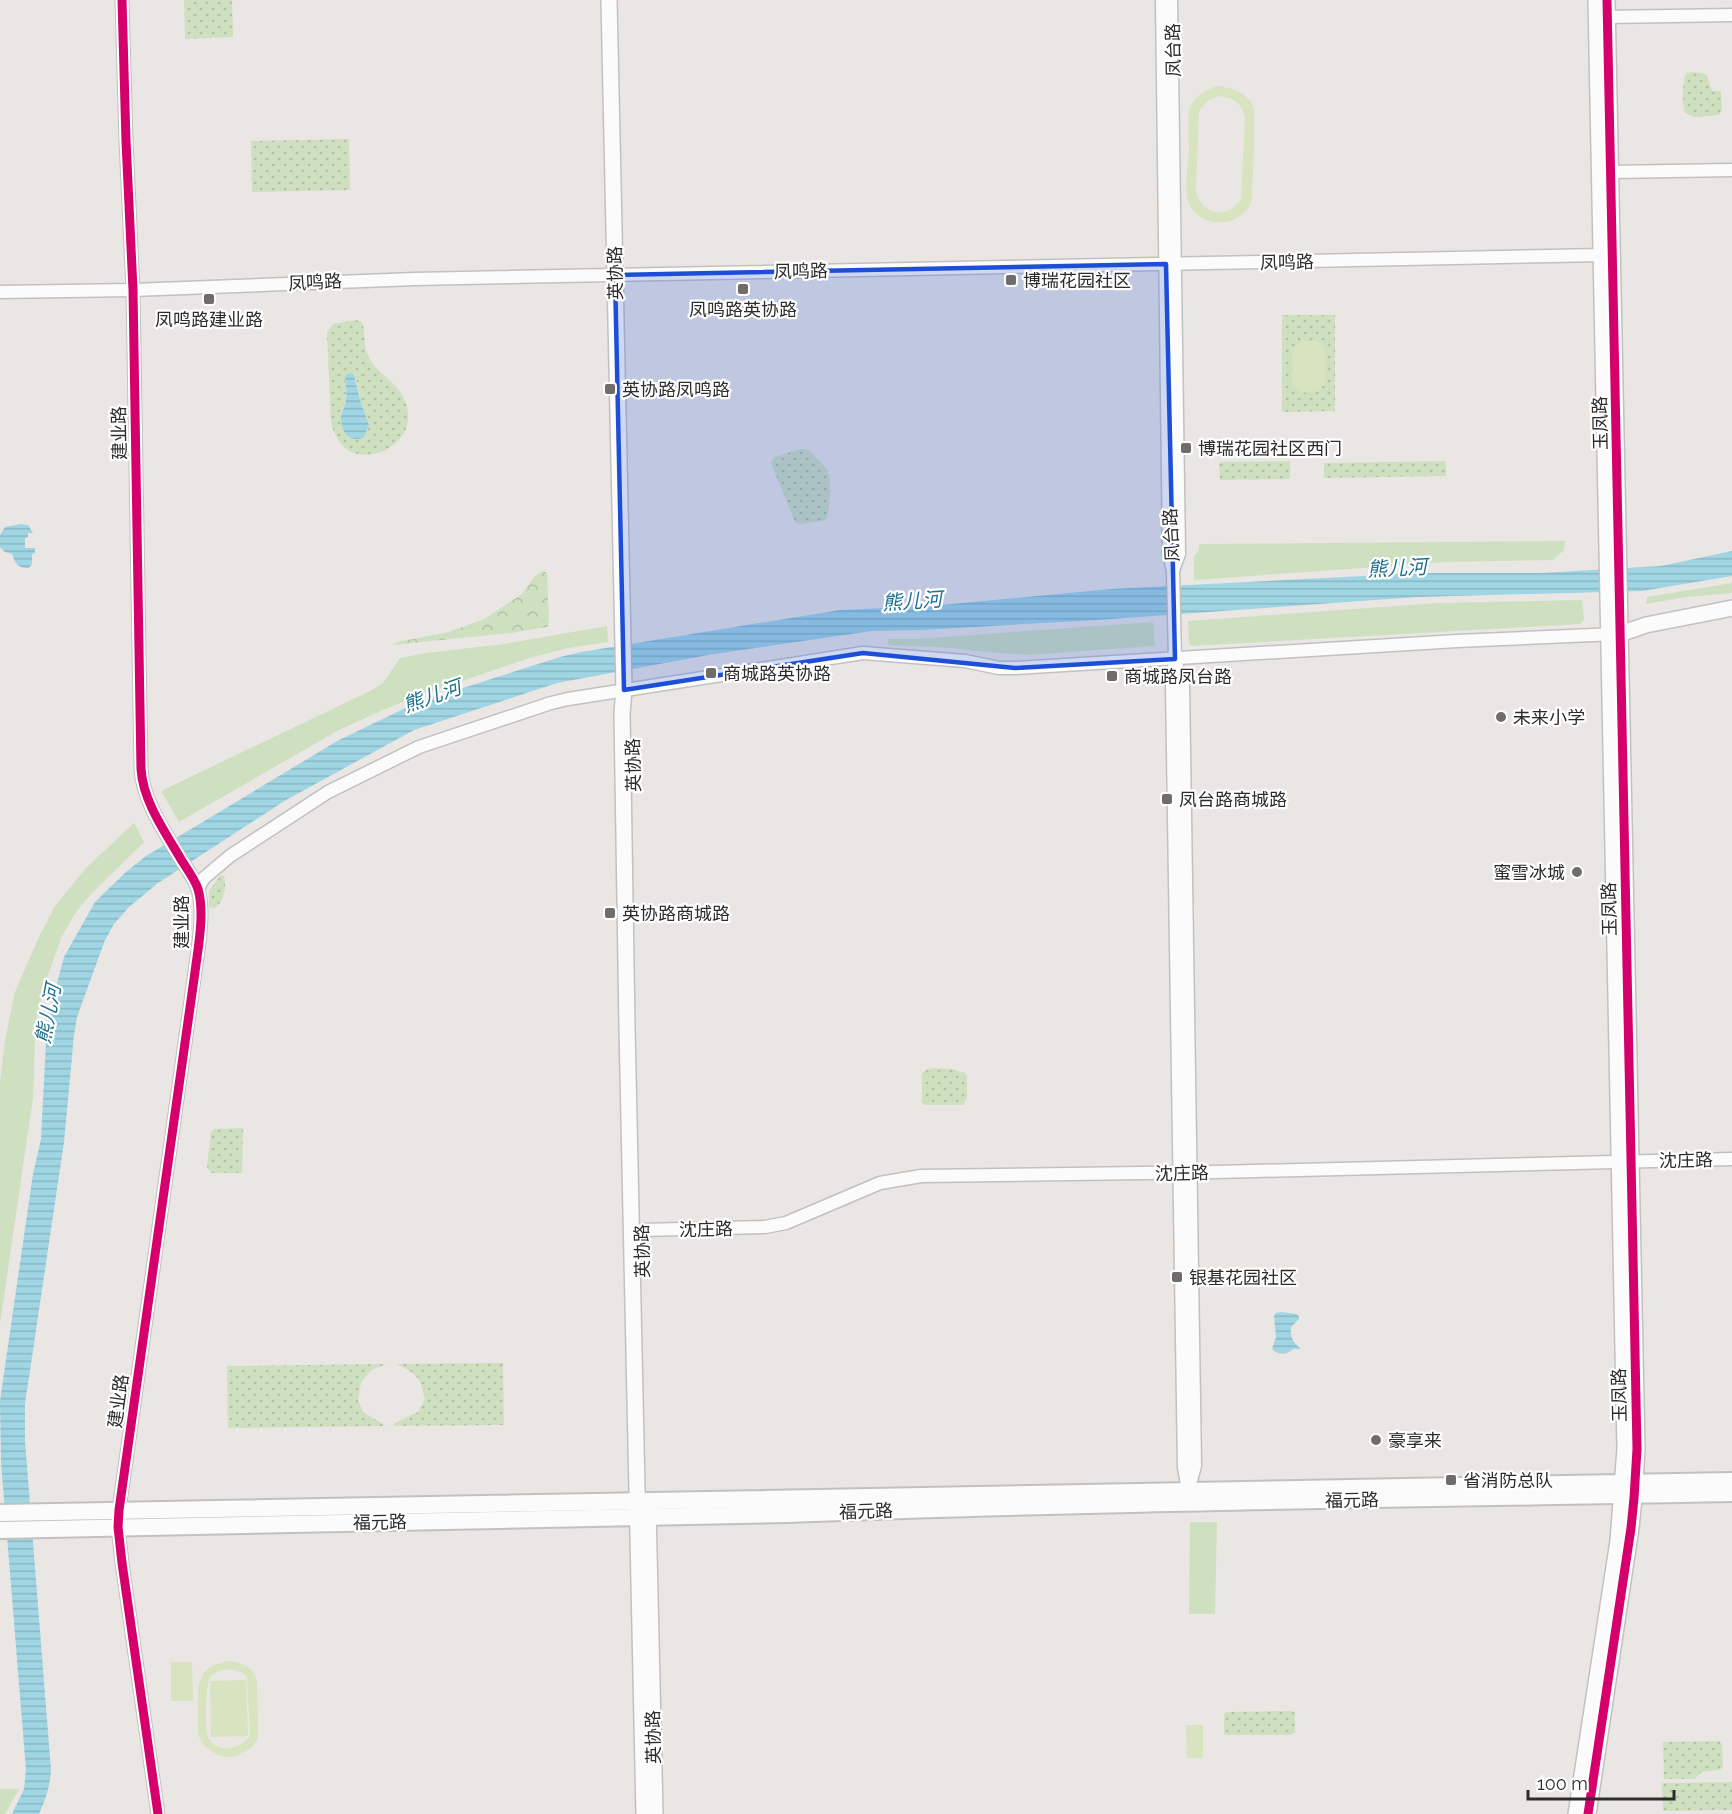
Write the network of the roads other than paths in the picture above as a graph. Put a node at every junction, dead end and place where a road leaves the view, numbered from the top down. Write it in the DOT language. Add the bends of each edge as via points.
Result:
graph roads {
  1 [pos="122,0"];
  2 [pos="609,0"];
  3 [pos="1162,0"];
  4 [pos="1172,0"];
  5 [pos="1596,0"];
  6 [pos="1607,0"];
  7 [pos="1732,15"];
  8 [pos="1607,16"];
  9 [pos="1732,170"];
  10 [pos="1611,172"];
  11 [pos="1602,255"];
  12 [pos="1171,264"];
  13 [pos="615,275"];
  14 [pos="133,290"];
  15 [pos="0,292"];
  16 [pos="1613,553"];
  17 [pos="1732,608"];
  18 [pos="1732,618"];
  19 [pos="1615,634"];
  20 [pos="1175,659"];
  21 [pos="624,685"];
  22 [pos="198,888"];
  23 [pos="1732,1159"];
  24 [pos="1625,1162"];
  25 [pos="1185,1173"];
  26 [pos="642,1230"];
  27 [pos="1732,1481"];
  28 [pos="1629,1489"];
  29 [pos="1188,1491"];
  30 [pos="1732,1493"];
  31 [pos="643,1500"];
  32 [pos="119,1510"];
  33 [pos="1,1513"];
  34 [pos="643,1517"];
  35 [pos="37,1521"];
  36 [pos="118,1527"];
  37 [pos="2,1530"];
  38 [pos="158,1814"];
  39 [pos="644,1814"];
  40 [pos="655,1814"];
  41 [pos="1576,1814"];
  42 [pos="1588,1814"];
  1 -- 14 [label="street, 建业路"];
  2 -- 13 [label="street, 英协路"];
  3 -- 12 [label="street, 凤台路"];
  4 -- 12 [label="street, 凤台路"];
  5 -- 11 [label="street, 玉凤路"];
  6 -- 8 [label="street, 玉凤路"];
  7 -- 8 [label="street"];
  8 -- 10 [label="street, 玉凤路"];
  9 -- 10 [label="street"];
  10 -- 16 [label="street, 玉凤路"];
  11 -- 12 [label="street, 凤鸣路"];
  11 -- 16 [label="street, 玉凤路"];
  12 -- 13 [label="street, 凤鸣路"];
  12 -- 20 [label="street, 凤台路" via="1179,554 1173,571"];
  13 -- 14 [label="street, 凤鸣路"];
  13 -- 21 [label="street, 英协路"];
  14 -- 15 [label="street, 凤鸣路"];
  14 -- 22 [label="street, 建业路" via="141,769 144,790"];
  16 -- 19 [label="street, 玉凤路"];
  17 -- 19 [label="street"];
  18 -- 19 [label="street" via="1648,634"];
  19 -- 20 [label="street"];
  19 -- 24 [label="street, 玉凤路"];
  20 -- 21 [label="street" via="1007,668 863,653"];
  20 -- 25 [label="street, 凤台路" via="1183,685"];
  21 -- 22 [label="street" via="551,703 419,747 328,792 230,856"];
  21 -- 26 [label="street, 英协路" via="633,713"];
  21 -- 31 [label="street, 英协路" via="626,993"];
  22 -- 32 [label="street, 建业路" via="195,972"];
  23 -- 24 [label="street, 沈庄路"];
  24 -- 25 [label="street, 沈庄路"];
  24 -- 28 [label="street, 玉凤路" via="1637,1449"];
  25 -- 26 [label="street, 沈庄路" via="921,1176 880,1184 776,1226"];
  25 -- 29 [label="street, 凤台路" via="1196,1466"];
  26 -- 31 [label="street, 英协路"];
  27 -- 28 [label="main road, 福元路"];
  28 -- 29 [label="main road, 福元路"];
  28 -- 30 [label="main road, 福元路"];
  28 -- 34 [label="main road, 福元路"];
  28 -- 41 [label="street, 玉凤路"];
  28 -- 42 [label="street, 玉凤路"];
  29 -- 31 [label="main road, 福元路"];
  31 -- 32 [label="main road, 福元路"];
  31 -- 34 [label="street, 英协路"];
  32 -- 35 [label="main road, 福元路"];
  32 -- 36 [label="street, 建业路"];
  33 -- 35 [label="main road, 福元路"];
  34 -- 36 [label="main road, 福元路"];
  34 -- 39 [label="street, 英协路"];
  34 -- 40 [label="street, 英协路"];
  35 -- 36 [label="main road, 福元路"];
  35 -- 37 [label="main road, 福元路"];
  36 -- 38 [label="street, 建业路"];
}
